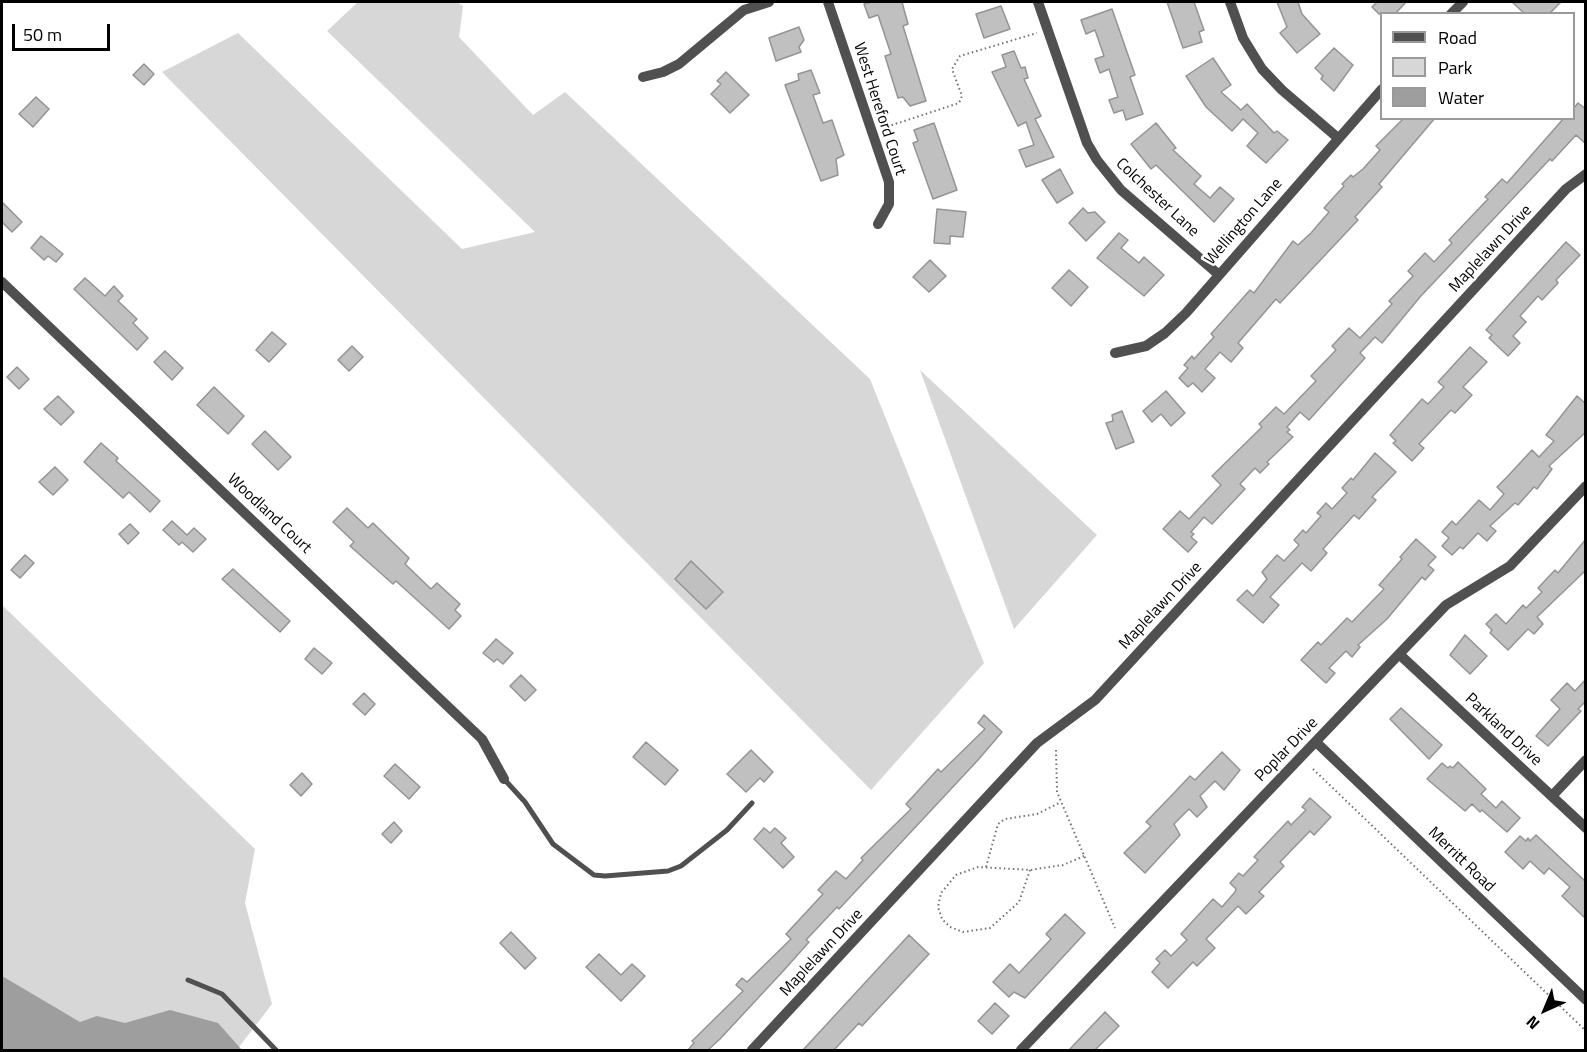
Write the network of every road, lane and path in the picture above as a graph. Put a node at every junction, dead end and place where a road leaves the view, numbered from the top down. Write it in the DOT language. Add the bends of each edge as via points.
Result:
graph roads {
  1 [pos="769,2"];
  2 [pos="828,2"];
  3 [pos="1038,2"];
  4 [pos="1230,2"];
  5 [pos="1048,29"];
  6 [pos="643,77"];
  7 [pos="1380,91"];
  8 [pos="872,132"];
  9 [pos="1338,138"];
  10 [pos="1586,174"];
  11 [pos="878,224"];
  12 [pos="1218,274"];
  13 [pos="2,282"];
  14 [pos="1115,352"];
  15 [pos="1586,486"];
  16 [pos="1399,654"];
  17 [pos="1316,742"];
  18 [pos="1056,750"];
  19 [pos="1586,760"];
  20 [pos="1313,769"];
  21 [pos="504,778"];
  22 [pos="1552,796"];
  23 [pos="1061,802"];
  24 [pos="752,803"];
  25 [pos="1586,828"];
  26 [pos="1084,856"];
  27 [pos="986,867"];
  28 [pos="1030,870"];
  29 [pos="1115,928"];
  30 [pos="189,980"];
  31 [pos="1586,1000"];
  32 [pos="1586,1031"];
  33 [pos="276,1050"];
  34 [pos="752,1050"];
  35 [pos="1021,1050"];
  1 -- 6 [label="street" via="744,10 679,64"];
  2 -- 8 [label="street, West Hereford Court"];
  3 -- 5 [label="street, Colchester Lane"];
  4 -- 9 [label="street" via="1243,38 1262,69"];
  5 -- 8 [label="path" via="960,56 952,69 962,96 959,104"];
  5 -- 12 [label="street, Colchester Lane" via="1087,143 1097,160 1121,190"];
  7 -- 9 [label="street, Wellington Lane"];
  8 -- 11 [label="street, West Hereford Court" via="889,182 889,204"];
  9 -- 12 [label="street, Wellington Lane"];
  10 -- 34 [label="street, Maplelawn Drive" via="1566,189 1095,700 1037,742"];
  12 -- 14 [label="street, Wellington Lane" via="1165,333 1146,346"];
  13 -- 21 [label="street, Woodland Court" via="483,740"];
  15 -- 16 [label="street, Poplar Drive" via="1510,566 1446,605"];
  16 -- 17 [label="street, Poplar Drive"];
  16 -- 22 [label="street, Parkland Drive"];
  17 -- 31 [label="street, Merritt Road"];
  17 -- 35 [label="street, Poplar Drive"];
  18 -- 23 [label="path" via="1057,792"];
  19 -- 22 [label="street"];
  20 -- 32 [label="path"];
  21 -- 24 [label="lane" via="553,844 594,875 668,871 681,866 727,830"];
  22 -- 25 [label="street, Parkland Drive"];
  23 -- 26 [label="path"];
  23 -- 27 [label="path" via="998,824"];
  26 -- 28 [label="path" via="1063,865"];
  26 -- 29 [label="path"];
  27 -- 28 [label="path"];
  27 -- 28 [label="path" via="956,875 941,893 938,907 950,927 975,932 990,928 1019,902"];
  30 -- 33 [label="lane" via="222,994"];
}
